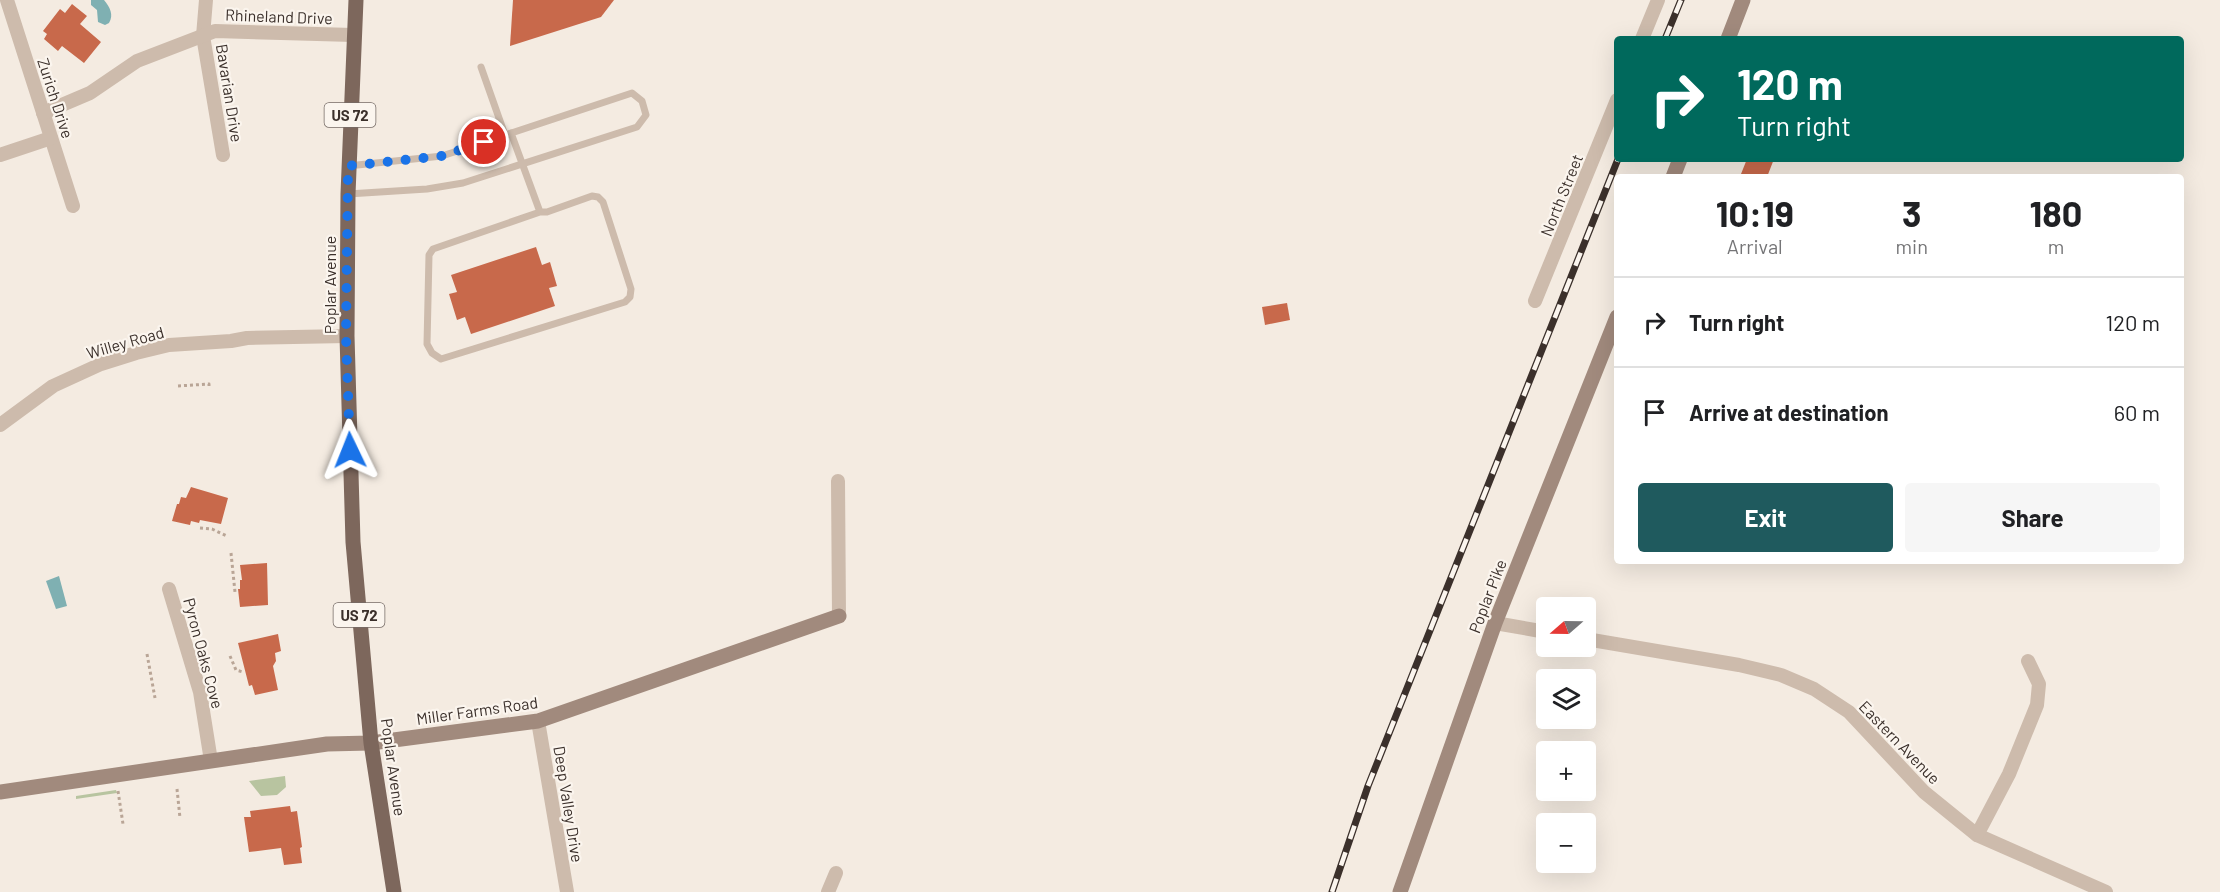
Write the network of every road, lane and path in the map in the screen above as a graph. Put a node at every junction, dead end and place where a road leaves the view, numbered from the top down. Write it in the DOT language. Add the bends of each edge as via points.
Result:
graph roads {
  1 [pos="7,0"];
  2 [pos="206,0"];
  3 [pos="356,0"];
  4 [pos="1658,0"];
  5 [pos="1743,0"];
  6 [pos="353,35"];
  7 [pos="203,36"];
  8 [pos="1643,36"];
  9 [pos="1729,36"];
  10 [pos="481,67"];
  11 [pos="1614,107"];
  12 [pos="43,113"];
  13 [pos="508,134"];
  14 [pos="51,138"];
  15 [pos="0,155"];
  16 [pos="223,155"];
  17 [pos="522,164"];
  18 [pos="348,166"];
  19 [pos="348,194"];
  20 [pos="73,206"];
  21 [pos="540,212"];
  22 [pos="1535,301"];
  23 [pos="1614,325"];
  24 [pos="346,336"];
  25 [pos="178,386"];
  26 [pos="209,389"];
  27 [pos="0,426"];
  28 [pos="838,481"];
  29 [pos="200,528"];
  30 [pos="227,536"];
  31 [pos="231,553"];
  32 [pos="169,589"];
  33 [pos="235,592"];
  34 [pos="838,615"];
  35 [pos="1495,624"];
  36 [pos="1536,630"];
  37 [pos="1596,641"];
  38 [pos="147,654"];
  39 [pos="230,657"];
  40 [pos="2028,661"];
  41 [pos="243,672"];
  42 [pos="155,698"];
  43 [pos="538,721"];
  44 [pos="371,743"];
  45 [pos="211,761"];
  46 [pos="177,789"];
  47 [pos="118,791"];
  48 [pos="0,792"];
  49 [pos="180,818"];
  50 [pos="123,824"];
  51 [pos="1977,835"];
  52 [pos="836,873"];
  53 [pos="394,892"];
  54 [pos="567,892"];
  55 [pos="828,892"];
  56 [pos="1400,892"];
  57 [pos="2106,892"];
  1 -- 12 [label="street, Zurich Drive"];
  2 -- 7 [label="street, Bavarian Drive"];
  3 -- 6 [label="main road, Poplar Avenue / US 72"];
  4 -- 8 [label="street"];
  5 -- 9 [label="street"];
  6 -- 7 [label="street, Rhineland Drive" via="215,31"];
  6 -- 18 [label="main road, Poplar Avenue / US 72"];
  7 -- 12 [label="street, Rhineland Drive" via="137,62 90,93"];
  7 -- 16 [label="street, Bavarian Drive"];
  10 -- 13 [label="lane"];
  11 -- 22 [label="street, North Street"];
  12 -- 14 [label="street, Zurich Drive"];
  13 -- 17 [label="lane"];
  13 -- 17 [label="lane" via="632,93 642,100 646,115 638,127"];
  13 -- 18 [label="lane" via="442,156"];
  14 -- 15 [label="street"];
  14 -- 20 [label="street, Zurich Drive"];
  17 -- 19 [label="lane" via="463,183"];
  17 -- 21 [label="lane"];
  18 -- 19 [label="main road, Poplar Avenue / US 72"];
  19 -- 24 [label="main road, Poplar Avenue / US 72"];
  21 -- 21 [label="lane" via="598,197 628,278 630,297 625,302 441,359 432,353 428,344 428,299 429,255 433,249"];
  23 -- 35 [label="street, Poplar Pike"];
  24 -- 27 [label="street, Willey Road" via="247,338 169,345 136,353 101,364 53,387"];
  24 -- 44 [label="main road, Poplar Avenue / US 72" via="353,542"];
  25 -- 26 [label="path" via="209,384"];
  28 -- 34 [label="street"];
  29 -- 30 [label="path"];
  31 -- 33 [label="path"];
  32 -- 45 [label="street, Pyron Oaks Cove" via="200,692"];
  34 -- 43 [label="street, Miller Farms Road"];
  35 -- 36 [label="street"];
  35 -- 56 [label="street, Poplar Pike"];
  37 -- 51 [label="street, Eastern Avenue" via="1739,665 1781,675 1814,689 1849,712 1924,792"];
  38 -- 42 [label="path"];
  39 -- 41 [label="path" via="236,670"];
  40 -- 51 [label="street" via="2039,684 2037,705 2009,774"];
  43 -- 44 [label="street, Miller Farms Road"];
  43 -- 54 [label="street, Deep Valley Drive"];
  44 -- 45 [label="street, Miller Farms Road" via="327,744"];
  44 -- 53 [label="main road, Poplar Avenue / US 72"];
  45 -- 48 [label="street, Miller Farms Road"];
  46 -- 49 [label="path"];
  47 -- 50 [label="path"];
  51 -- 57 [label="street, Eastern Avenue"];
  52 -- 55 [label="street"];
}
